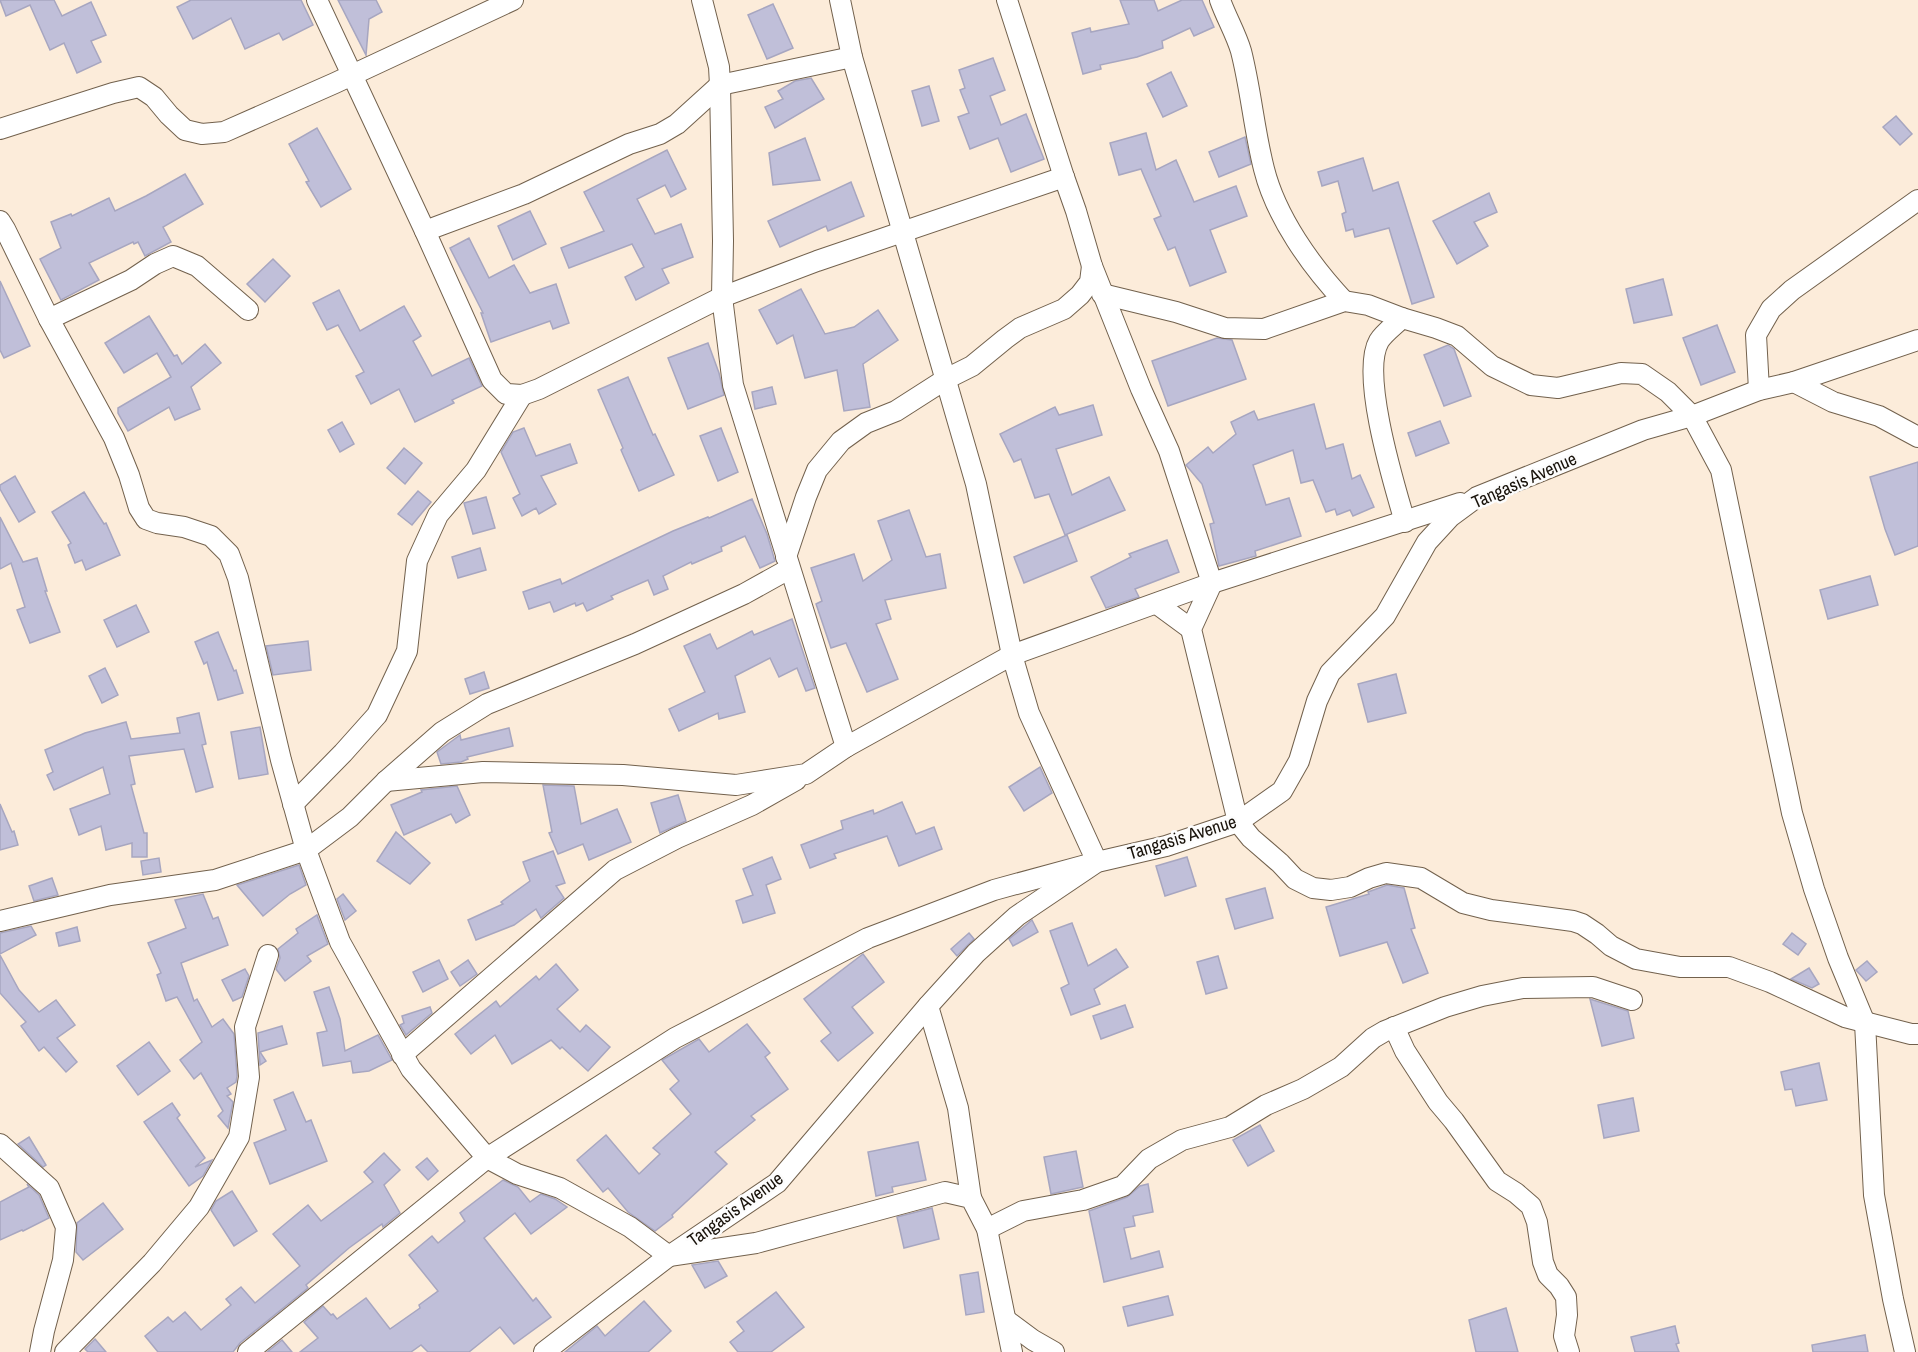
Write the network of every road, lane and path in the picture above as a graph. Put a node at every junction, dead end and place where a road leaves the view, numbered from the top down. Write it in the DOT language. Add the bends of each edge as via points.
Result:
graph roads {
  1 [pos="317,0"];
  2 [pos="513,0"];
  3 [pos="702,0"];
  4 [pos="840,0"];
  5 [pos="1007,0"];
  6 [pos="1220,0"];
  7 [pos="852,57"];
  8 [pos="351,75"];
  9 [pos="720,85"];
  10 [pos="0,129"];
  11 [pos="1064,177"];
  12 [pos="1918,200"];
  13 [pos="0,221"];
  14 [pos="425,231"];
  15 [pos="904,231"];
  16 [pos="1092,266"];
  17 [pos="1102,294"];
  18 [pos="722,297"];
  19 [pos="1344,301"];
  20 [pos="248,310"];
  21 [pos="1402,318"];
  22 [pos="49,319"];
  23 [pos="1918,340"];
  24 [pos="946,379"];
  25 [pos="1794,382"];
  26 [pos="1759,390"];
  27 [pos="522,394"];
  28 [pos="1692,416"];
  29 [pos="1879,416"];
  30 [pos="1918,422"];
  31 [pos="1918,437"];
  32 [pos="1477,497"];
  33 [pos="1405,522"];
  34 [pos="788,563"];
  35 [pos="1212,583"];
  36 [pos="1157,604"];
  37 [pos="1191,629"];
  38 [pos="1012,655"];
  39 [pos="846,747"];
  40 [pos="806,774"];
  41 [pos="386,781"];
  42 [pos="293,804"];
  43 [pos="1238,822"];
  44 [pos="306,850"];
  45 [pos="1097,862"];
  46 [pos="0,921"];
  47 [pos="268,955"];
  48 [pos="1632,1000"];
  49 [pos="928,1006"];
  50 [pos="1865,1023"];
  51 [pos="1394,1027"];
  52 [pos="1918,1034"];
  53 [pos="402,1055"];
  54 [pos="0,1144"];
  55 [pos="487,1158"];
  56 [pos="971,1198"];
  57 [pos="987,1229"];
  58 [pos="669,1256"];
  59 [pos="1006,1320"];
  60 [pos="40,1352"];
  61 [pos="64,1352"];
  62 [pos="248,1352"];
  63 [pos="544,1352"];
  64 [pos="1012,1352"];
  65 [pos="1054,1352"];
  66 [pos="1569,1352"];
  67 [pos="1905,1352"];
  1 -- 8 [label="street"];
  2 -- 8 [label="street"];
  3 -- 9 [label="street"];
  4 -- 7 [label="street"];
  5 -- 11 [label="street"];
  6 -- 19 [label="street" via="1240,49 1272,193 1321,276"];
  7 -- 9 [label="street"];
  7 -- 15 [label="street"];
  8 -- 10 [label="street" via="224,132 202,134 185,130 139,87"];
  8 -- 14 [label="street"];
  9 -- 14 [label="street" via="677,124 660,134 629,144 524,194"];
  9 -- 18 [label="street"];
  11 -- 15 [label="street"];
  11 -- 16 [label="street"];
  12 -- 26 [label="street" via="1771,309 1756,335"];
  13 -- 22 [label="street"];
  14 -- 27 [label="street" via="492,380 506,394"];
  15 -- 18 [label="street"];
  15 -- 24 [label="street"];
  16 -- 17 [label="street"];
  16 -- 24 [label="street" via="1090,282 1064,309 1020,328 972,366"];
  17 -- 19 [label="street" via="1225,328 1264,329"];
  17 -- 35 [label="street" via="1169,451"];
  18 -- 27 [label="street"];
  18 -- 34 [label="street" via="733,386"];
  19 -- 21 [label="street"];
  20 -- 22 [label="street" via="196,266 173,256"];
  21 -- 28 [label="street" via="1457,336 1492,366 1531,385 1558,388 1621,373 1642,374"];
  21 -- 33 [label="street" via="1379,340 1372,371 1388,463"];
  22 -- 42 [label="street" via="114,438 146,519 211,536 229,554"];
  23 -- 25 [label="street, Tangasis Avenue"];
  24 -- 34 [label="street" via="841,441 817,470"];
  24 -- 38 [label="street" via="976,484"];
  25 -- 26 [label="street, Tangasis Avenue"];
  25 -- 29 [label="street" via="1833,402"];
  26 -- 28 [label="street, Tangasis Avenue"];
  27 -- 42 [label="street" via="476,470 438,515 417,561 407,651 377,714"];
  28 -- 32 [label="street, Tangasis Avenue" via="1643,430"];
  28 -- 50 [label="street" via="1722,470 1792,813 1824,918"];
  29 -- 30 [label="street"];
  29 -- 31 [label="street"];
  32 -- 33 [label="street"];
  32 -- 43 [label="street, Tangasis Avenue" via="1450,517 1427,542 1385,616 1330,673 1299,761 1282,791"];
  33 -- 35 [label="street"];
  34 -- 39 [label="street"];
  34 -- 41 [label="street" via="744,594 487,705 442,732"];
  35 -- 36 [label="street"];
  35 -- 37 [label="street"];
  36 -- 37 [label="street"];
  36 -- 38 [label="street"];
  37 -- 43 [label="street"];
  38 -- 39 [label="street"];
  38 -- 45 [label="street" via="1029,713"];
  39 -- 40 [label="street"];
  40 -- 41 [label="street" via="736,785 623,775 483,771"];
  40 -- 53 [label="street" via="752,805 615,870"];
  41 -- 44 [label="street" via="350,817"];
  42 -- 44 [label="street"];
  43 -- 45 [label="street, Tangasis Avenue" via="1166,846"];
  43 -- 50 [label="street" via="1295,879 1313,888 1350,887 1386,873 1421,878 1463,903 1573,921 1636,959 1680,968 1729,968"];
  44 -- 46 [label="street" via="215,880 110,895"];
  44 -- 53 [label="street" via="340,942"];
  45 -- 49 [label="street, Tangasis Avenue" via="1017,915 976,952"];
  45 -- 55 [label="street" via="994,890 867,938 675,1038"];
  47 -- 61 [label="street" via="244,1027 249,1077 239,1137 199,1207 152,1263"];
  48 -- 51 [label="street" via="1593,987 1523,988 1445,1007"];
  49 -- 56 [label="street" via="958,1108"];
  49 -- 58 [label="street, Tangasis Avenue" via="777,1183"];
  50 -- 52 [label="street"];
  50 -- 67 [label="street" via="1874,1195"];
  51 -- 57 [label="street" via="1373,1038 1341,1067 1303,1089 1230,1127 1182,1140 1157,1154 1123,1186 1083,1200 1023,1211"];
  51 -- 66 [label="street" via="1405,1051 1480,1160 1497,1181 1531,1206 1548,1275 1566,1297 1564,1336"];
  53 -- 55 [label="street"];
  54 -- 60 [label="street" via="49,1188 66,1227 63,1260"];
  55 -- 58 [label="street" via="517,1174 560,1188 630,1227"];
  55 -- 62 [label="street"];
  56 -- 57 [label="street"];
  56 -- 58 [label="street" via="945,1192 756,1243"];
  57 -- 59 [label="street"];
  58 -- 63 [label="street, Tangasis Avenue"];
  59 -- 64 [label="street"];
  59 -- 65 [label="street"];
}
